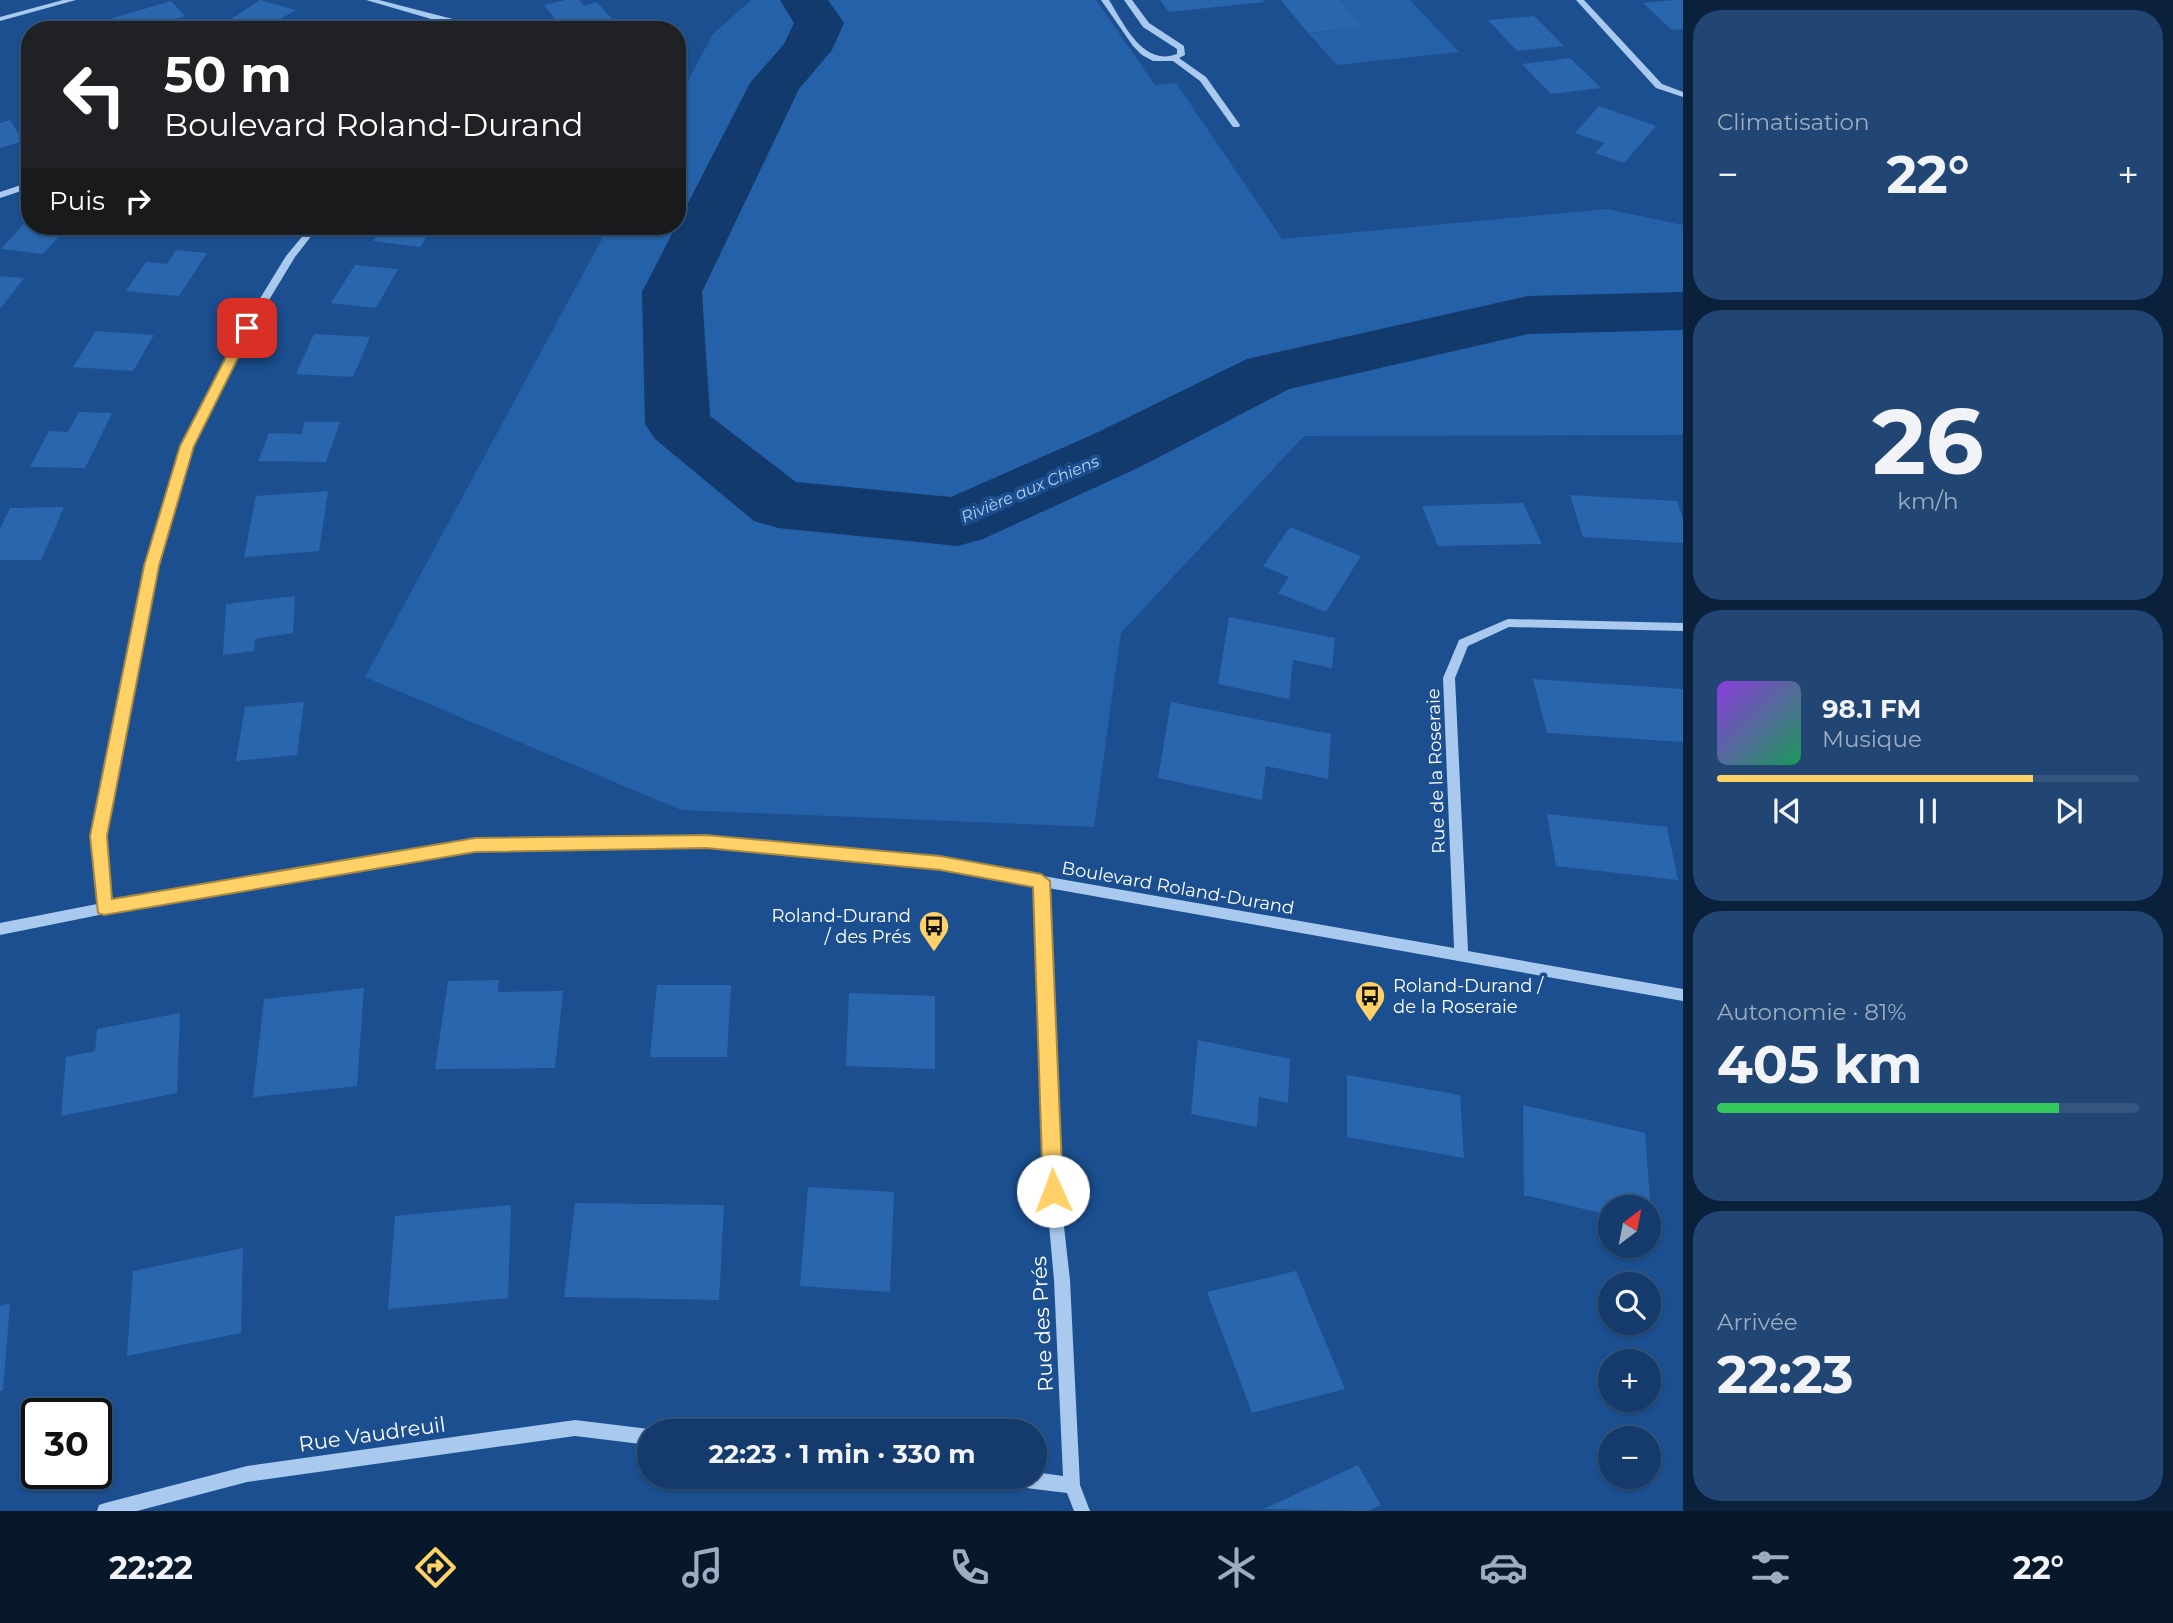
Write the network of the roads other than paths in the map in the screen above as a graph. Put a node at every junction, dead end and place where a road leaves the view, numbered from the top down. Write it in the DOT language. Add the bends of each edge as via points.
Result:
graph roads {
  1 [pos="72,0"];
  2 [pos="370,0"];
  3 [pos="1105,0"];
  4 [pos="1128,0"];
  5 [pos="1580,0"];
  6 [pos="0,19"];
  7 [pos="450,21"];
  8 [pos="1175,58"];
  9 [pos="1683,95"];
  10 [pos="1236,125"];
  11 [pos="21,188"];
  12 [pos="0,195"];
  13 [pos="307,235"];
  14 [pos="1683,627"];
  15 [pos="1041,881"];
  16 [pos="104,908"];
  17 [pos="0,929"];
  18 [pos="1461,955"];
  19 [pos="1683,995"];
  20 [pos="637,1436"];
  21 [pos="1047,1482"];
  22 [pos="1072,1485"];
  23 [pos="105,1511"];
  24 [pos="1082,1511"];
  1 -- 6 [label="street"];
  2 -- 7 [label="street"];
  3 -- 8 [label="street" via="1145,56"];
  4 -- 8 [label="street" via="1146,25 1181,48 1181,55"];
  5 -- 9 [label="street" via="1659,86"];
  8 -- 10 [label="street" via="1203,79"];
  11 -- 12 [label="street"];
  13 -- 16 [label="street" via="247,328 187,446 151,566 99,836"];
  14 -- 18 [label="street, Rue de la Roseraie" via="1508,624 1462,643 1449,678"];
  15 -- 16 [label="street, Boulevard Roland-Durand" via="940,863 706,841 475,845"];
  15 -- 18 [label="street, Boulevard Roland-Durand"];
  15 -- 22 [label="street, Rue des Prés" via="1053,1191"];
  16 -- 17 [label="street, Boulevard Roland-Durand"];
  18 -- 19 [label="street, Boulevard Roland-Durand"];
  20 -- 23 [label="street, Rue Vaudreuil" via="575,1428 247,1474"];
  21 -- 22 [label="street"];
  22 -- 24 [label="street, Rue des Prés"];
}
